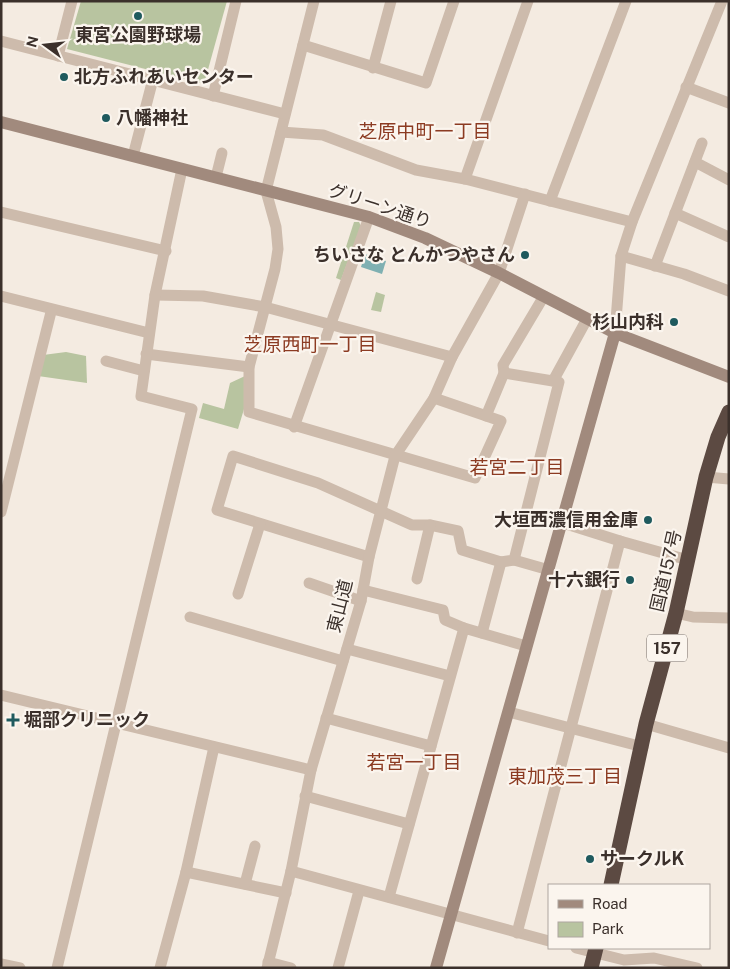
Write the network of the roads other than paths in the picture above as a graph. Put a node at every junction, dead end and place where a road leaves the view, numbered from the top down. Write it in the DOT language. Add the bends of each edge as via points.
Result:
graph roads {
  1 [pos="72,1"];
  2 [pos="236,1"];
  3 [pos="314,1"];
  4 [pos="390,1"];
  5 [pos="454,1"];
  6 [pos="528,1"];
  7 [pos="626,1"];
  8 [pos="722,1"];
  9 [pos="1,41"];
  10 [pos="303,45"];
  11 [pos="58,56"];
  12 [pos="374,68"];
  13 [pos="153,79"];
  14 [pos="686,88"];
  15 [pos="213,96"];
  16 [pos="729,103"];
  17 [pos="285,114"];
  18 [pos="1,122"];
  19 [pos="281,132"];
  20 [pos="702,143"];
  21 [pos="222,153"];
  22 [pos="133,156"];
  23 [pos="695,162"];
  24 [pos="182,169"];
  25 [pos="216,177"];
  26 [pos="465,179"];
  27 [pos="729,180"];
  28 [pos="266,191"];
  29 [pos="525,194"];
  30 [pos="550,201"];
  31 [pos="1,212"];
  32 [pos="675,213"];
  33 [pos="369,217"];
  34 [pos="632,222"];
  35 [pos="729,237"];
  36 [pos="166,250"];
  37 [pos="621,256"];
  38 [pos="655,266"];
  39 [pos="499,273"];
  40 [pos="729,291"];
  41 [pos="155,295"];
  42 [pos="1,296"];
  43 [pos="544,296"];
  44 [pos="266,307"];
  45 [pos="51,312"];
  46 [pos="587,319"];
  47 [pos="331,324"];
  48 [pos="149,333"];
  49 [pos="615,333"];
  50 [pos="146,354"];
  51 [pos="452,357"];
  52 [pos="106,361"];
  53 [pos="249,366"];
  54 [pos="144,371"];
  55 [pos="504,373"];
  56 [pos="729,377"];
  57 [pos="554,381"];
  58 [pos="434,398"];
  59 [pos="729,412"];
  60 [pos="486,416"];
  61 [pos="294,427"];
  62 [pos="395,456"];
  63 [pos="706,477"];
  64 [pos="729,479"];
  65 [pos="381,510"];
  66 [pos="1,512"];
  67 [pos="563,523"];
  68 [pos="260,524"];
  69 [pos="430,525"];
  70 [pos="620,541"];
  71 [pos="369,557"];
  72 [pos="514,560"];
  73 [pos="688,560"];
  74 [pos="501,562"];
  75 [pos="549,570"];
  76 [pos="417,579"];
  77 [pos="309,583"];
  78 [pos="238,594"];
  79 [pos="362,596"];
  80 [pos="676,613"];
  81 [pos="190,617"];
  82 [pos="729,618"];
  83 [pos="464,628"];
  84 [pos="482,633"];
  85 [pos="526,646"];
  86 [pos="347,649"];
  87 [pos="343,661"];
  88 [pos="450,676"];
  89 [pos="1,695"];
  90 [pos="509,712"];
  91 [pos="326,718"];
  92 [pos="116,722"];
  93 [pos="646,724"];
  94 [pos="569,728"];
  95 [pos="431,746"];
  96 [pos="214,747"];
  97 [pos="643,747"];
  98 [pos="729,748"];
  99 [pos="311,770"];
  100 [pos="305,796"];
  101 [pos="409,824"];
  102 [pos="255,846"];
  103 [pos="291,871"];
  104 [pos="186,872"];
  105 [pos="245,884"];
  106 [pos="610,884"];
  107 [pos="359,891"];
  108 [pos="286,893"];
  109 [pos="389,897"];
  110 [pos="449,914"];
  111 [pos="517,933"];
  112 [pos="548,941"];
  113 [pos="595,950"];
  114 [pos="1,964"];
  115 [pos="267,965"];
  116 [pos="20,968"];
  117 [pos="57,968"];
  118 [pos="160,968"];
  119 [pos="291,968"];
  120 [pos="338,968"];
  121 [pos="436,968"];
  122 [pos="591,968"];
  123 [pos="697,968"];
  1 -- 11 [label="street"];
  2 -- 15 [label="street"];
  3 -- 10 [label="street"];
  4 -- 12 [label="street"];
  5 -- 12 [label="street" via="426,83"];
  6 -- 26 [label="street"];
  7 -- 30 [label="street"];
  8 -- 14 [label="street"];
  9 -- 11 [label="street"];
  10 -- 12 [label="street"];
  10 -- 17 [label="street"];
  11 -- 13 [label="street"];
  13 -- 15 [label="street"];
  13 -- 22 [label="street"];
  14 -- 16 [label="street"];
  14 -- 34 [label="street"];
  15 -- 17 [label="street"];
  17 -- 19 [label="street"];
  18 -- 22 [label="street, グリーン通り"];
  19 -- 26 [label="street" via="322,135 416,170"];
  19 -- 28 [label="street"];
  20 -- 23 [label="street"];
  21 -- 25 [label="street"];
  22 -- 24 [label="street, グリーン通り"];
  23 -- 27 [label="street"];
  23 -- 32 [label="street"];
  24 -- 25 [label="street, グリーン通り"];
  24 -- 36 [label="street"];
  25 -- 28 [label="street, グリーン通り"];
  26 -- 29 [label="street"];
  28 -- 33 [label="street, グリーン通り"];
  28 -- 44 [label="street" via="278,249"];
  29 -- 30 [label="street"];
  29 -- 39 [label="street, 東山道"];
  30 -- 34 [label="street"];
  31 -- 36 [label="street"];
  32 -- 35 [label="street"];
  32 -- 38 [label="street"];
  33 -- 39 [label="street, グリーン通り" via="425,238"];
  33 -- 47 [label="street"];
  34 -- 37 [label="street"];
  36 -- 41 [label="street"];
  37 -- 38 [label="street"];
  37 -- 49 [label="street"];
  38 -- 40 [label="street"];
  39 -- 43 [label="street, グリーン通り"];
  39 -- 51 [label="street, 東山道"];
  41 -- 44 [label="street" via="204,296"];
  41 -- 48 [label="street"];
  42 -- 48 [label="street"];
  43 -- 46 [label="street, グリーン通り"];
  43 -- 55 [label="street" via="503,366"];
  44 -- 47 [label="street"];
  44 -- 53 [label="street"];
  45 -- 66 [label="street"];
  46 -- 49 [label="street, グリーン通り"];
  46 -- 57 [label="street"];
  47 -- 51 [label="street"];
  47 -- 61 [label="street"];
  48 -- 50 [label="street"];
  49 -- 56 [label="street, グリーン通り"];
  49 -- 67 [label="street"];
  50 -- 53 [label="street"];
  50 -- 54 [label="street"];
  51 -- 58 [label="street, 東山道"];
  52 -- 54 [label="street"];
  53 -- 61 [label="street" via="249,412"];
  54 -- 92 [label="street" via="141,396 192,409"];
  55 -- 57 [label="street"];
  55 -- 60 [label="street"];
  57 -- 72 [label="street" via="559,382 559,388"];
  58 -- 60 [label="street"];
  58 -- 62 [label="street, 東山道"];
  59 -- 63 [label="highway, 国道157号 / 157"];
  60 -- 62 [label="street" via="501,422 475,478"];
  61 -- 62 [label="street"];
  62 -- 65 [label="street, 東山道"];
  63 -- 64 [label="street"];
  63 -- 73 [label="highway, 国道157号 / 157"];
  65 -- 68 [label="street" via="318,483 233,456 217,510"];
  65 -- 69 [label="street" via="412,525"];
  65 -- 71 [label="street, 東山道"];
  67 -- 70 [label="street"];
  67 -- 75 [label="street"];
  68 -- 71 [label="street"];
  68 -- 78 [label="street"];
  69 -- 74 [label="street" via="458,531 462,550"];
  69 -- 76 [label="street"];
  70 -- 73 [label="street"];
  70 -- 94 [label="street"];
  71 -- 79 [label="street, 東山道"];
  72 -- 74 [label="street"];
  72 -- 75 [label="street"];
  73 -- 80 [label="highway, 国道157号 / 157"];
  74 -- 84 [label="street"];
  75 -- 85 [label="street"];
  77 -- 79 [label="street"];
  79 -- 83 [label="street" via="443,610 445,620"];
  79 -- 86 [label="street, 東山道"];
  80 -- 82 [label="street"];
  80 -- 93 [label="highway, 国道157号 / 157"];
  81 -- 87 [label="street"];
  83 -- 84 [label="street"];
  83 -- 88 [label="street"];
  84 -- 85 [label="street"];
  85 -- 90 [label="street"];
  86 -- 87 [label="street, 東山道"];
  86 -- 88 [label="street"];
  87 -- 91 [label="street, 東山道"];
  88 -- 95 [label="street"];
  89 -- 92 [label="street"];
  90 -- 94 [label="street"];
  90 -- 110 [label="street"];
  91 -- 95 [label="street"];
  91 -- 99 [label="street, 東山道"];
  92 -- 96 [label="street"];
  92 -- 117 [label="street"];
  93 -- 97 [label="highway, 国道157号 / 157"];
  93 -- 98 [label="street"];
  94 -- 97 [label="street"];
  94 -- 111 [label="street"];
  95 -- 101 [label="street"];
  96 -- 99 [label="street"];
  96 -- 104 [label="street"];
  97 -- 106 [label="highway, 国道157号 / 157"];
  99 -- 100 [label="street, 東山道"];
  100 -- 101 [label="street"];
  100 -- 103 [label="street, 東山道"];
  101 -- 109 [label="street"];
  102 -- 105 [label="street"];
  103 -- 107 [label="street"];
  103 -- 108 [label="street, 東山道"];
  104 -- 105 [label="street"];
  104 -- 118 [label="street"];
  105 -- 108 [label="street"];
  107 -- 109 [label="street"];
  107 -- 120 [label="street"];
  108 -- 115 [label="street, 東山道"];
  109 -- 110 [label="street"];
  110 -- 111 [label="street"];
  110 -- 121 [label="street"];
  111 -- 112 [label="street"];
  113 -- 122 [label="highway"];
  113 -- 123 [label="street" via="624,960 654,958"];
  114 -- 116 [label="street"];
  115 -- 119 [label="street"];
}
